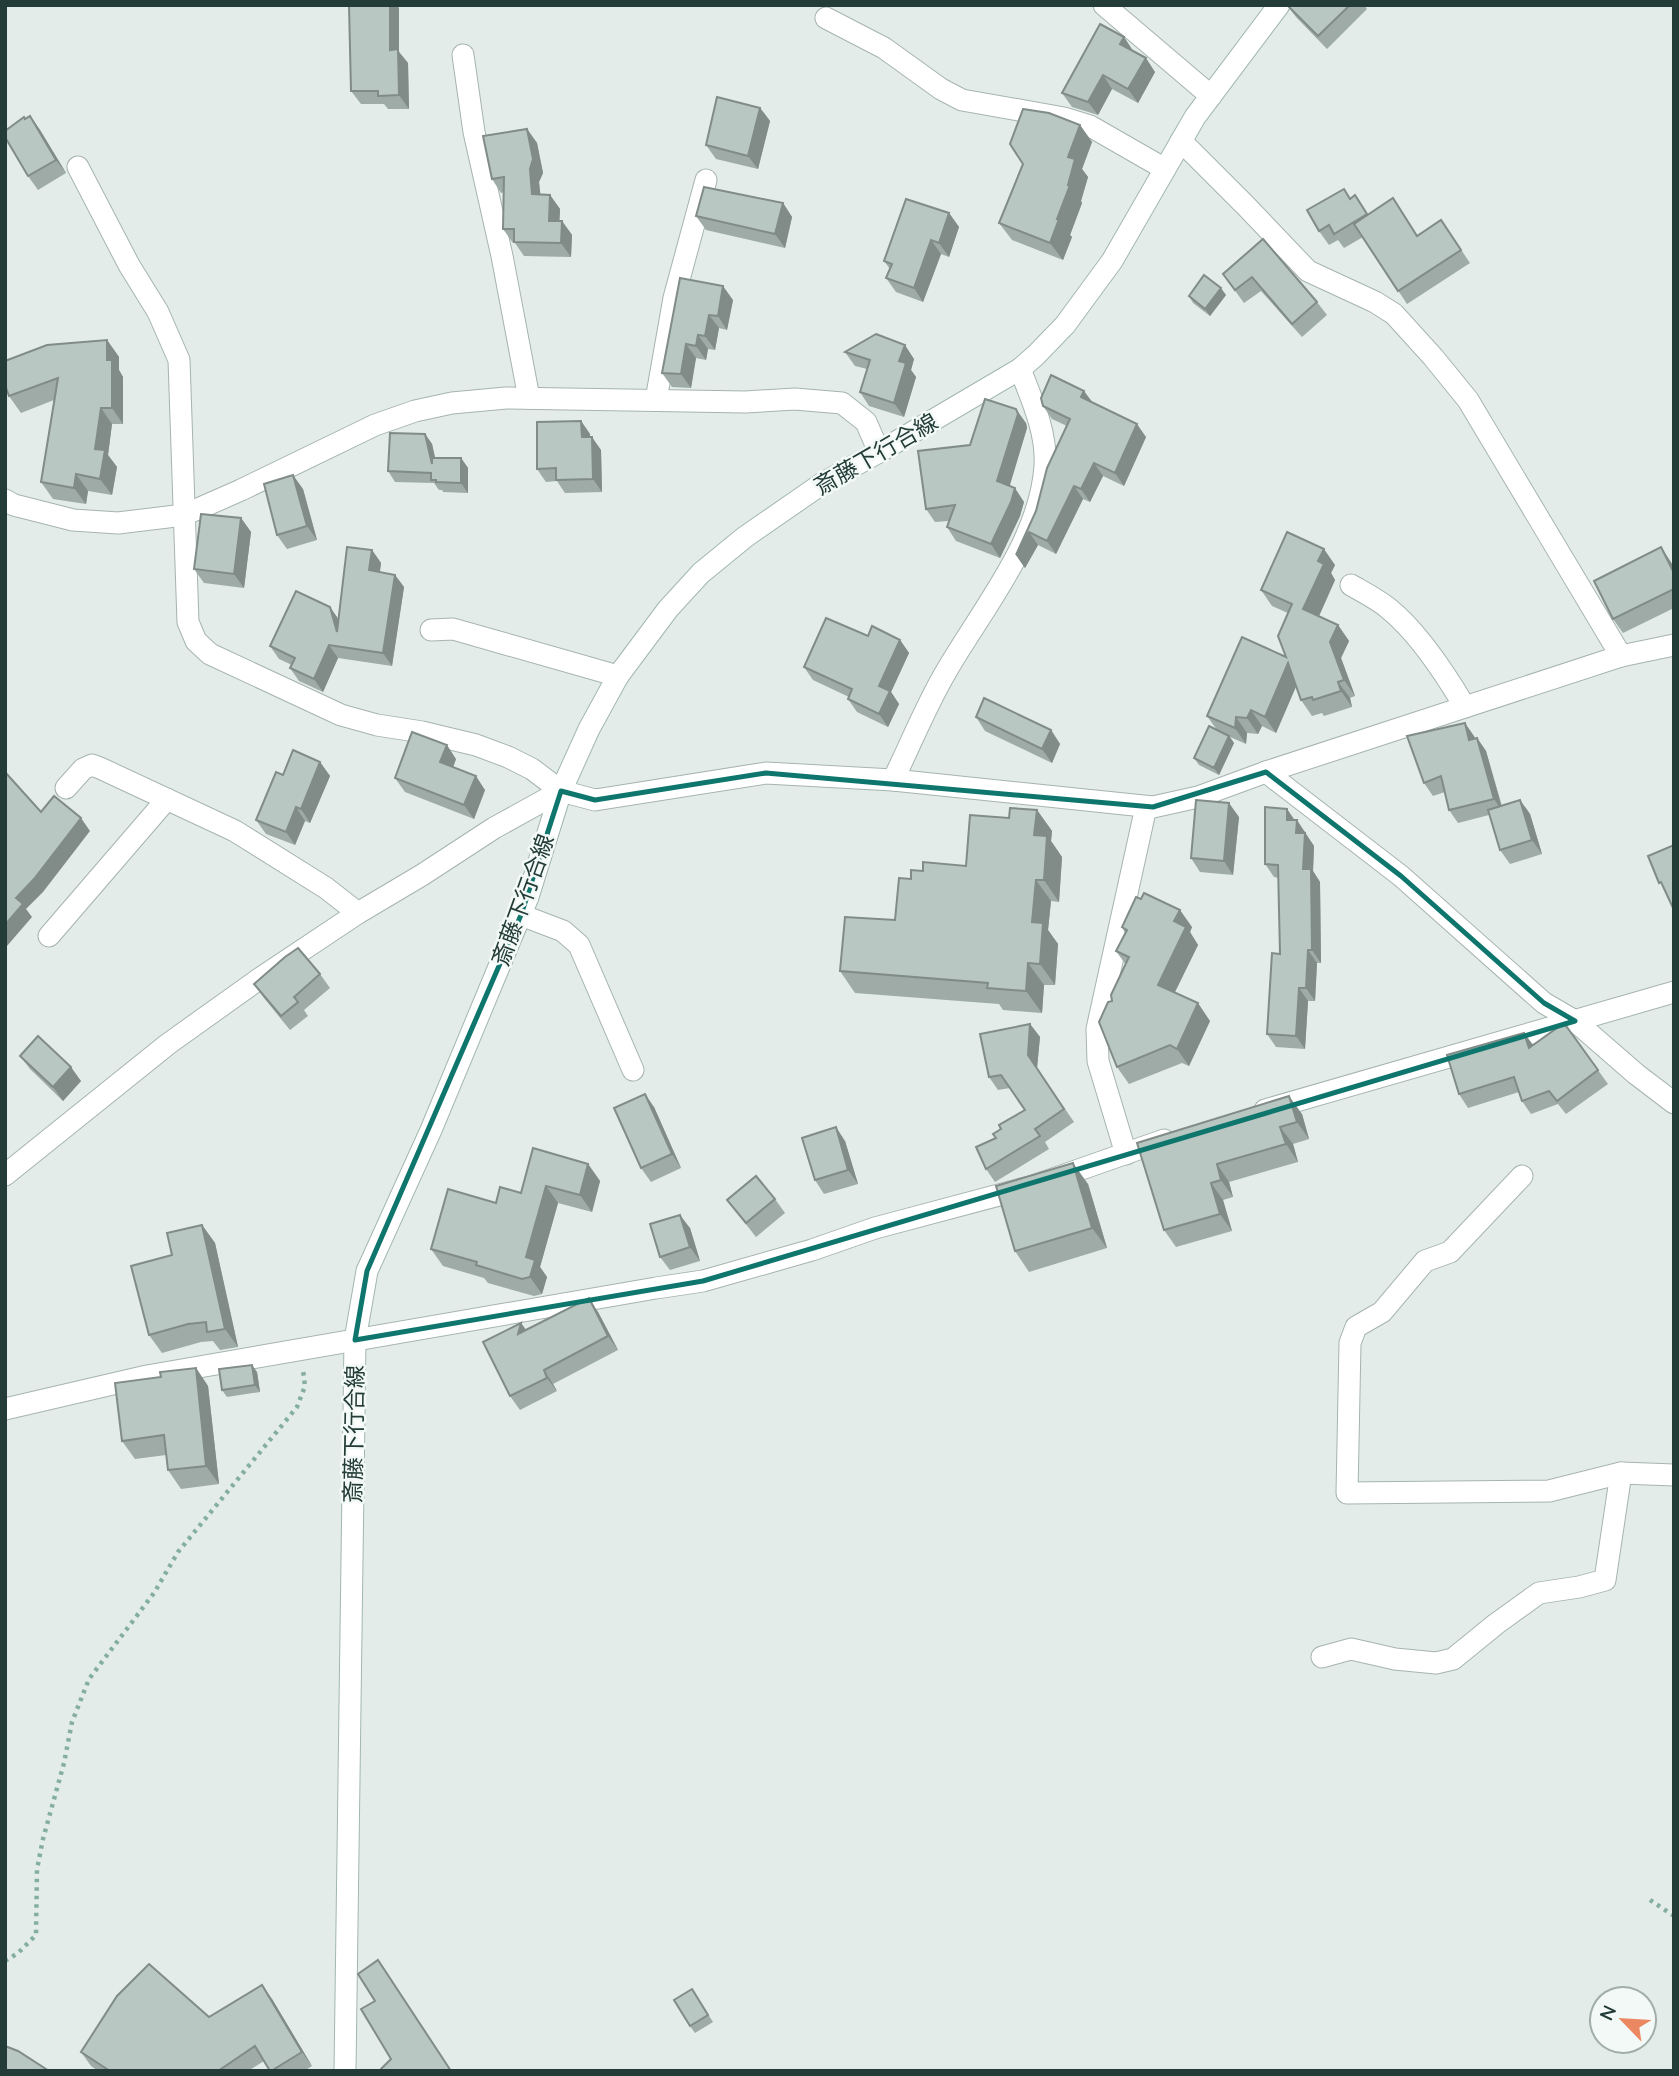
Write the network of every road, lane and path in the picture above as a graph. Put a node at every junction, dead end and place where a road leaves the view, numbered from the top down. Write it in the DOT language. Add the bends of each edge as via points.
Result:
graph roads {
  1 [pos="1104,5"];
  2 [pos="1279,5"];
  3 [pos="826,18"];
  4 [pos="463,55"];
  5 [pos="1211,96"];
  6 [pos="1181,141"];
  7 [pos="78,167"];
  8 [pos="1165,169"];
  9 [pos="706,180"];
  10 [pos="1020,369"];
  11 [pos="529,398"];
  12 [pos="656,400"];
  13 [pos="879,452"];
  14 [pos="5,500"];
  15 [pos="184,515"];
  16 [pos="1351,585"];
  17 [pos="431,630"];
  18 [pos="1674,645"];
  19 [pos="1620,656"];
  20 [pos="618,676"];
  21 [pos="1465,707"];
  22 [pos="1266,772"];
  23 [pos="893,780"];
  24 [pos="66,788"];
  25 [pos="561,791"];
  26 [pos="167,799"];
  27 [pos="1146,807"];
  28 [pos="358,913"];
  29 [pos="520,915"];
  30 [pos="49,936"];
  31 [pos="1674,992"];
  32 [pos="1575,1021"];
  33 [pos="633,1070"];
  34 [pos="1674,1103"];
  35 [pos="1247,1115"];
  36 [pos="1181,1135"];
  37 [pos="1126,1154"];
  38 [pos="5,1175"];
  39 [pos="1522,1176"];
  40 [pos="355,1339"];
  41 [pos="298,1350"];
  42 [pos="5,1409"];
  43 [pos="1620,1473"];
  44 [pos="1674,1475"];
  45 [pos="1322,1657"];
  46 [pos="1650,1900"];
  47 [pos="1674,1916"];
  48 [pos="5,1961"];
  49 [pos="345,2071"];
  1 -- 5 [label="street"];
  2 -- 5 [label="street, 斎藤下行合線"];
  3 -- 8 [label="street" via="884,48 962,100 1090,126"];
  4 -- 11 [label="street" via="474,132"];
  5 -- 6 [label="street, 斎藤下行合線"];
  6 -- 8 [label="street, 斎藤下行合線"];
  6 -- 19 [label="street" via="1308,271 1394,314 1433,358 1468,400"];
  7 -- 15 [label="street" via="158,312 179,360"];
  8 -- 10 [label="street, 斎藤下行合線" via="1104,271 1065,325"];
  9 -- 12 [label="street" via="674,298"];
  10 -- 13 [label="street, 斎藤下行合線"];
  10 -- 23 [label="street" via="1040,421 1045,463 1042,495 1015,557 945,673"];
  11 -- 12 [label="street"];
  11 -- 15 [label="street" via="452,403 415,411 375,425"];
  12 -- 13 [label="street" via="842,403 866,422"];
  13 -- 20 [label="street, 斎藤下行合線" via="785,508 701,573"];
  14 -- 15 [label="street" via="72,520 118,523"];
  15 -- 25 [label="street" via="188,622 196,641 210,654 341,715 487,749 532,769"];
  16 -- 21 [label="street" via="1388,608 1411,632 1446,674"];
  17 -- 20 [label="street" via="453,629"];
  18 -- 19 [label="street"];
  19 -- 21 [label="street"];
  20 -- 25 [label="street, 斎藤下行合線"];
  21 -- 22 [label="street"];
  22 -- 27 [label="street" via="1198,797"];
  22 -- 32 [label="street" via="1401,876 1544,1003"];
  23 -- 25 [label="street" via="765,773 595,800"];
  23 -- 27 [label="street"];
  24 -- 26 [label="street" via="92,765"];
  25 -- 28 [label="street"];
  25 -- 29 [label="street, 斎藤下行合線"];
  26 -- 28 [label="street" via="235,831"];
  26 -- 30 [label="street"];
  27 -- 37 [label="street" via="1097,1028 1098,1061"];
  28 -- 38 [label="street" via="168,1044"];
  29 -- 33 [label="street" via="563,931 579,945"];
  29 -- 40 [label="street, 斎藤下行合線" via="367,1270"];
  31 -- 32 [label="street"];
  32 -- 34 [label="street"];
  32 -- 35 [label="street"];
  36 -- 37 [label="street"];
  37 -- 40 [label="street" via="1033,1186 703,1281"];
  39 -- 43 [label="street" via="1450,1252 1425,1261 1382,1311 1356,1328 1350,1343 1347,1493 1549,1491"];
  40 -- 41 [label="street"];
  40 -- 49 [label="street, 斎藤下行合線"];
  41 -- 42 [label="street" via="147,1376"];
  41 -- 48 [label="path" via="305,1387 297,1407 178,1552 155,1593 89,1679 72,1721 43,1839 37,1869 36,1935"];
  43 -- 44 [label="street"];
  43 -- 45 [label="street" via="1605,1580 1539,1593 1453,1659 1436,1663 1395,1659 1351,1649"];
  46 -- 47 [label="path"];
}
